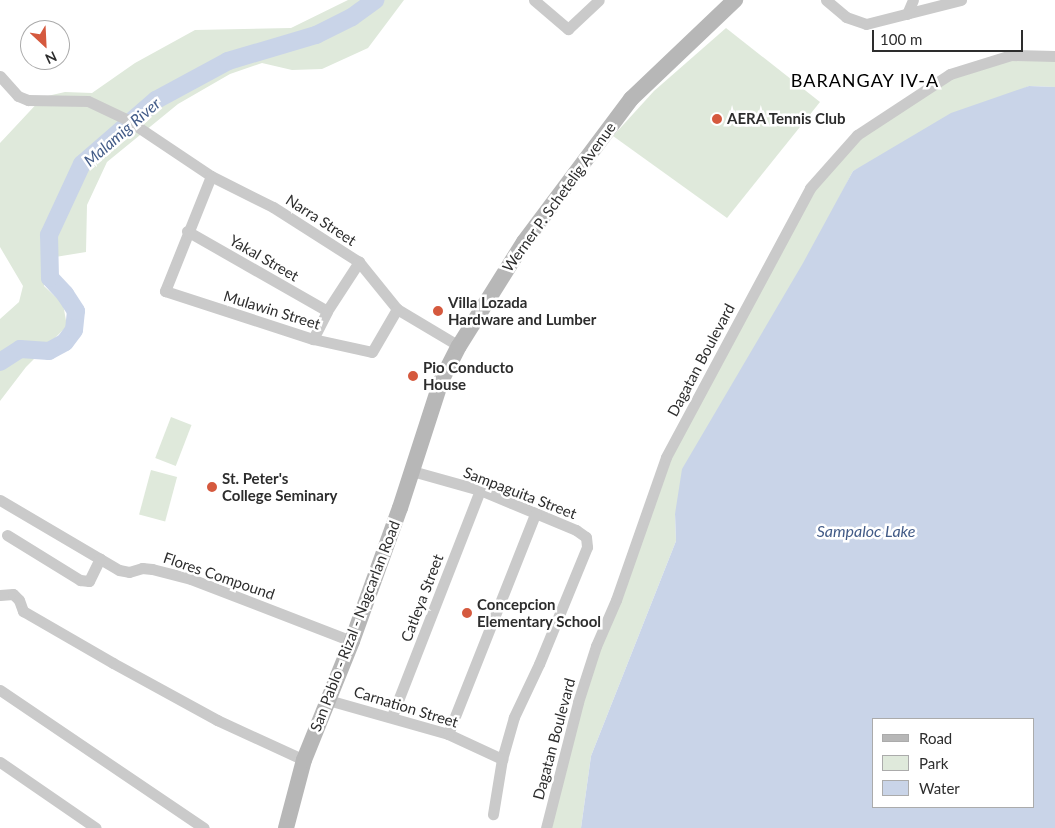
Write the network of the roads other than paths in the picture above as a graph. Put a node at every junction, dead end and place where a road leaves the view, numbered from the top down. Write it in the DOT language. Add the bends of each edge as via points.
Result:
graph roads {
  1 [pos="534,0"];
  2 [pos="599,0"];
  3 [pos="735,0"];
  4 [pos="826,0"];
  5 [pos="913,0"];
  6 [pos="961,0"];
  7 [pos="907,14"];
  8 [pos="1055,56"];
  9 [pos="0,76"];
  10 [pos="211,176"];
  11 [pos="188,231"];
  12 [pos="359,262"];
  13 [pos="397,309"];
  14 [pos="327,311"];
  15 [pos="313,339"];
  16 [pos="459,346"];
  17 [pos="427,426"];
  18 [pos="412,471"];
  19 [pos="480,490"];
  20 [pos="0,500"];
  21 [pos="535,514"];
  22 [pos="7,535"];
  23 [pos="100,558"];
  24 [pos="0,595"];
  25 [pos="352,641"];
  26 [pos="0,690"];
  27 [pos="328,700"];
  28 [pos="392,716"];
  29 [pos="448,734"];
  30 [pos="502,759"];
  31 [pos="304,760"];
  32 [pos="0,762"];
  33 [pos="493,814"];
  34 [pos="84,824"];
  35 [pos="201,827"];
  36 [pos="96,828"];
  37 [pos="286,828"];
  38 [pos="546,828"];
  1 -- 2 [label="street" via="568,29"];
  3 -- 16 [label="main road, Werner P. Schetelig Avenue" via="631,99 524,242"];
  4 -- 7 [label="street" via="846,17 866,24"];
  5 -- 7 [label="street"];
  6 -- 7 [label="street"];
  8 -- 38 [label="street, Dagatan Boulevard" via="1011,55 950,74 857,136 810,188 666,457 623,583 596,646 578,702"];
  9 -- 10 [label="street, Narra Street" via="18,96 28,100 88,101 126,119"];
  10 -- 11 [label="street"];
  10 -- 12 [label="street, Narra Street" via="273,206"];
  11 -- 14 [label="street, Yakal Street"];
  11 -- 15 [label="street, Mulawin Street" via="165,291"];
  12 -- 13 [label="street, Narra Street"];
  12 -- 14 [label="street"];
  13 -- 15 [label="street, Mulawin Street" via="372,352"];
  13 -- 16 [label="street, Narra Street"];
  14 -- 15 [label="street"];
  16 -- 17 [label="main road, Werner P. Schetelig Avenue" via="441,381"];
  17 -- 18 [label="main road, San Pablo - Rizal - Nagcarlan Road"];
  18 -- 19 [label="street, Sampaguita Street"];
  18 -- 25 [label="main road, San Pablo - Rizal - Nagcarlan Road"];
  19 -- 21 [label="street, Sampaguita Street"];
  19 -- 28 [label="street, Catleya Street"];
  20 -- 23 [label="street, Flores Compound"];
  21 -- 29 [label="street"];
  21 -- 30 [label="street, Sampaguita Street" via="576,530 586,537 587,547 514,717"];
  22 -- 23 [label="street" via="80,580 89,581"];
  23 -- 25 [label="street, Flores Compound" via="119,570 129,572 142,568 191,579"];
  24 -- 31 [label="street" via="13,594 23,611 113,663 216,720"];
  25 -- 27 [label="main road, San Pablo - Rizal - Nagcarlan Road"];
  26 -- 35 [label="street"];
  27 -- 28 [label="street, Carnation Street"];
  27 -- 31 [label="main road, San Pablo - Rizal - Nagcarlan Road"];
  28 -- 29 [label="street, Carnation Street"];
  29 -- 30 [label="street, Carnation Street"];
  30 -- 33 [label="street"];
  31 -- 37 [label="main road, San Pablo - Rizal - Nagcarlan Road"];
  32 -- 34 [label="street"];
  34 -- 36 [label="street"];
}
